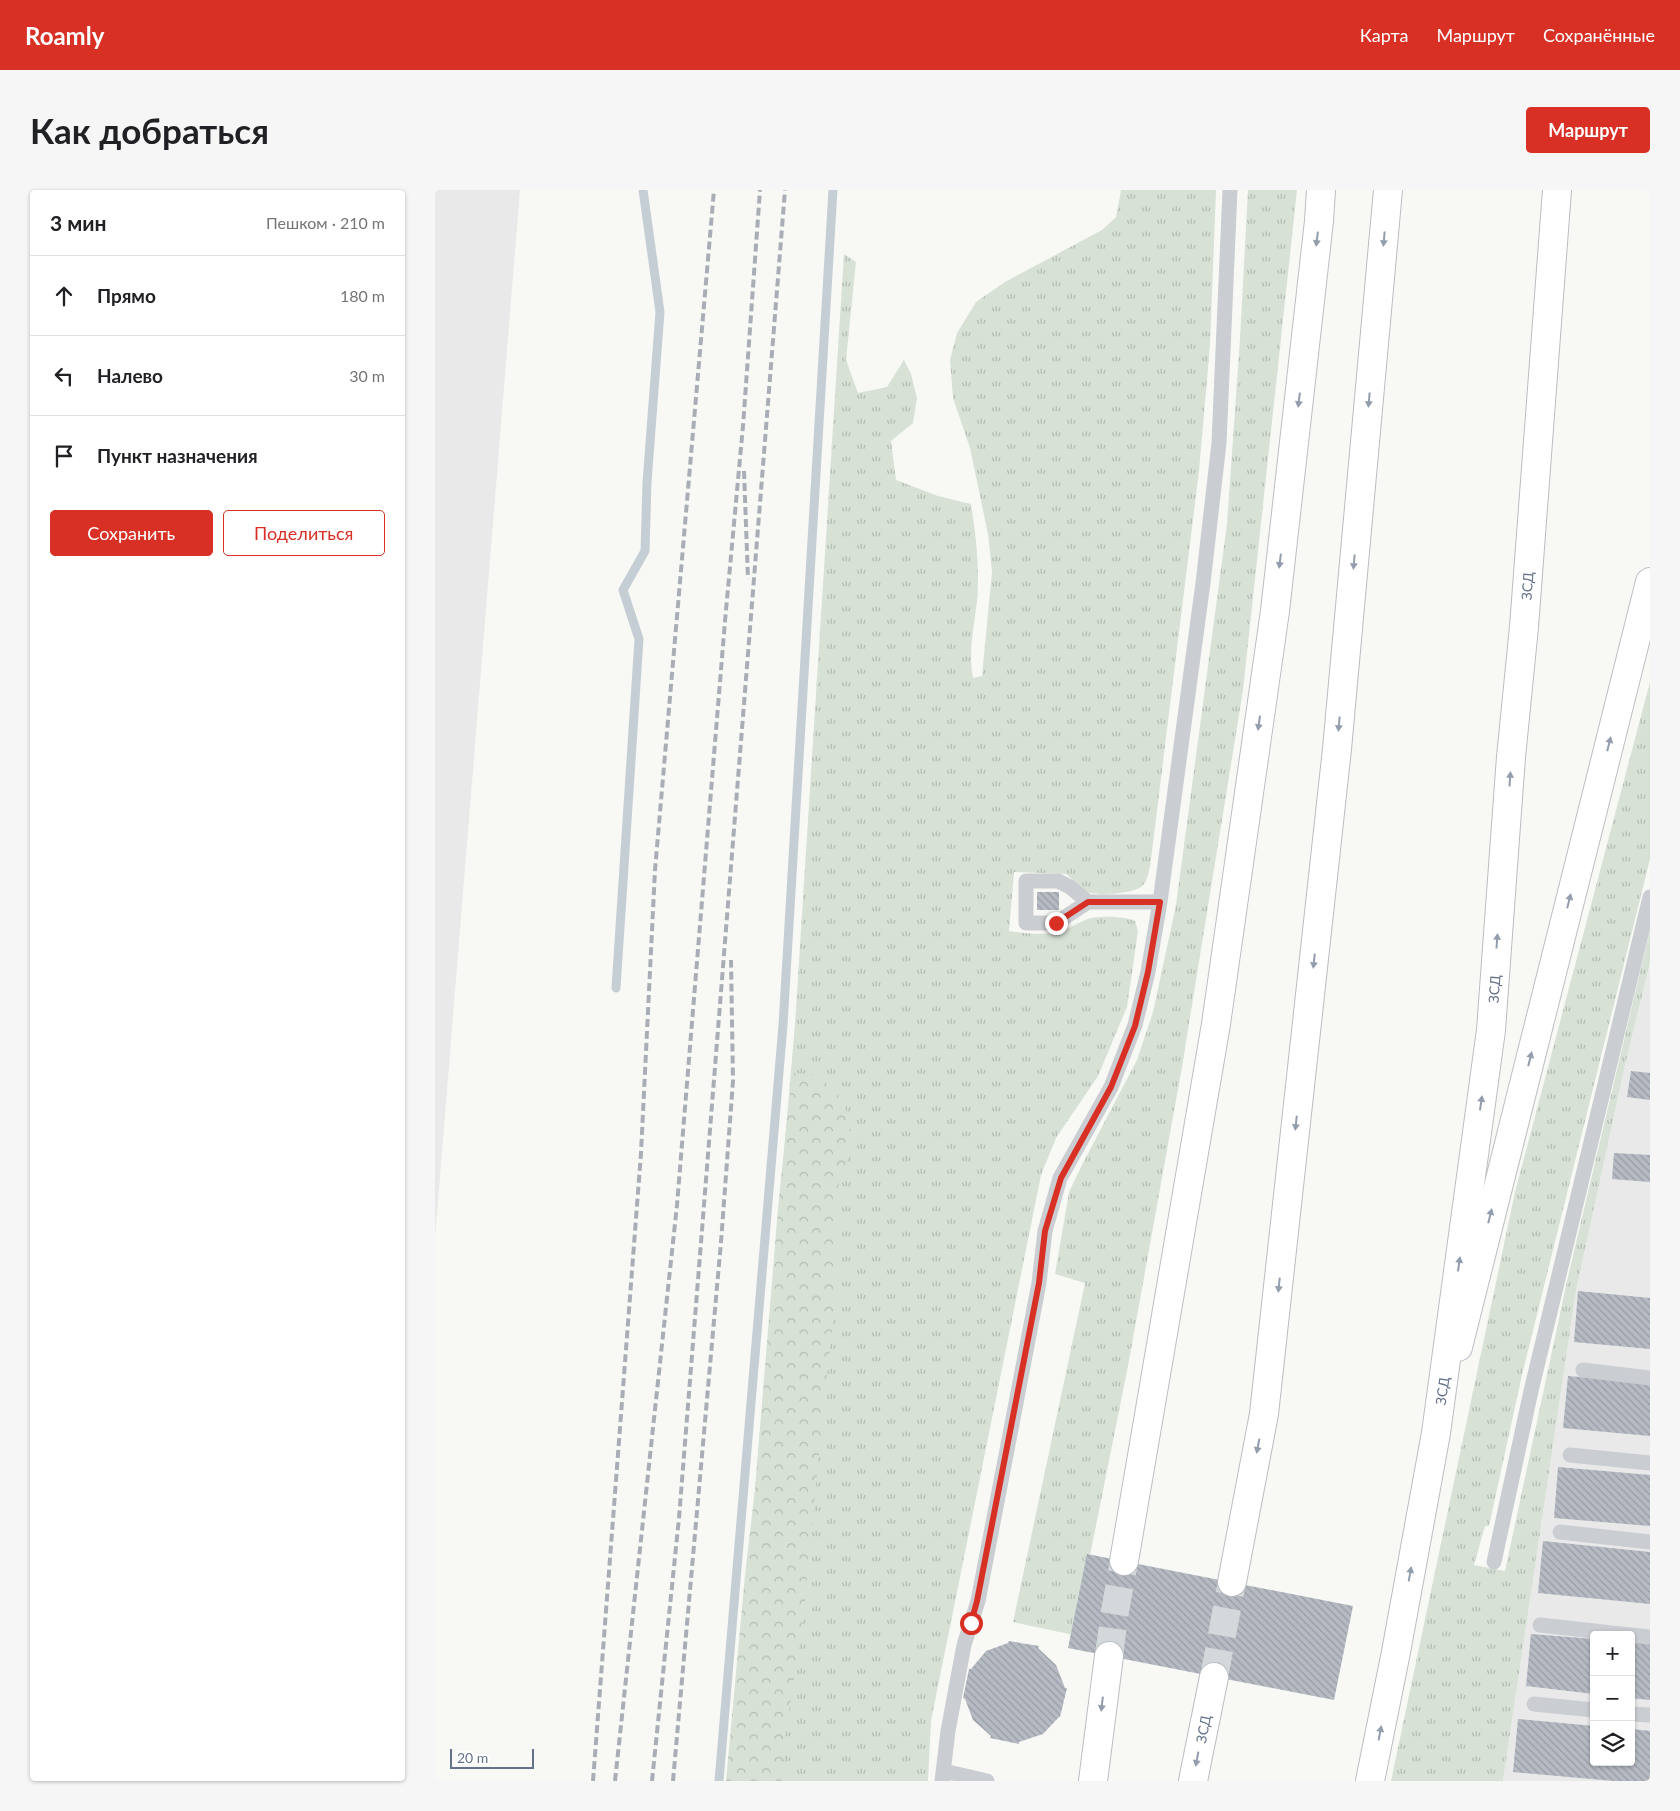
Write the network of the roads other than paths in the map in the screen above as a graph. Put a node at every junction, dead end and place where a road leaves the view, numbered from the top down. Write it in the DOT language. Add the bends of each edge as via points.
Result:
graph roads {
  1 [pos="1230,190"];
  2 [pos="1321,190"];
  3 [pos="1389,190"];
  4 [pos="1557,190"];
  5 [pos="1650,582"];
  6 [pos="1650,897"];
  7 [pos="1088,902"];
  8 [pos="1160,902"];
  9 [pos="1583,1370"];
  10 [pos="1650,1378"];
  11 [pos="1436,1434"];
  12 [pos="1570,1455"];
  13 [pos="1650,1463"];
  14 [pos="1560,1532"];
  15 [pos="1650,1542"];
  16 [pos="1125,1561"];
  17 [pos="1494,1562"];
  18 [pos="1231,1582"];
  19 [pos="1540,1625"];
  20 [pos="1595,1631"];
  21 [pos="1635,1635"];
  22 [pos="1650,1637"];
  23 [pos="1109,1656"];
  24 [pos="1214,1677"];
  25 [pos="1534,1704"];
  26 [pos="1590,1710"];
  27 [pos="1635,1714"];
  28 [pos="1650,1716"];
  29 [pos="943,1776"];
  30 [pos="987,1781"];
  31 [pos="1093,1781"];
  32 [pos="1193,1781"];
  33 [pos="1370,1781"];
  1 -- 8 [label="lane" via="1219,443"];
  2 -- 16 [label="main road, one-way" via="1275,611 1212,1043"];
  3 -- 18 [label="main road, one-way" via="1337,750 1265,1414"];
  11 -- 4 [label="main road, ЗСД, one-way" via="1491,1030"];
  11 -- 5 [label="main road, one-way"];
  6 -- 17 [label="lane" via="1533,1381"];
  7 -- 8 [label="lane"];
  8 -- 29 [label="lane" via="1135,1026 1111,1087 1061,1178 1045,1231 1039,1283 977,1601 948,1731"];
  9 -- 10 [label="lane"];
  33 -- 11 [label="main road, ЗСД, one-way"];
  12 -- 13 [label="lane"];
  14 -- 15 [label="lane"];
  19 -- 20 [label="lane"];
  21 -- 22 [label="lane"];
  23 -- 31 [label="main road, one-way"];
  24 -- 32 [label="main road, ЗСД, one-way"];
  25 -- 26 [label="lane"];
  27 -- 28 [label="lane"];
  29 -- 30 [label="lane"];
}
